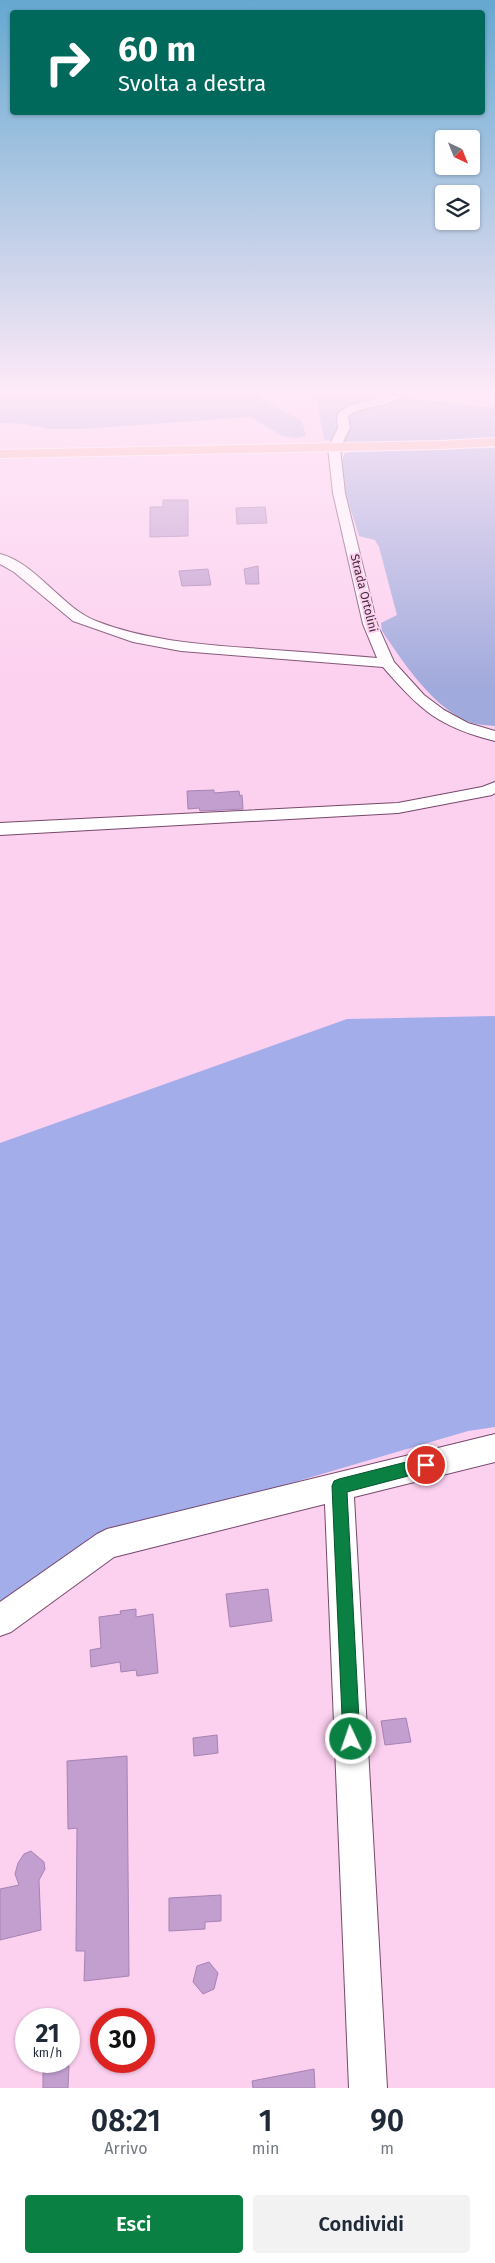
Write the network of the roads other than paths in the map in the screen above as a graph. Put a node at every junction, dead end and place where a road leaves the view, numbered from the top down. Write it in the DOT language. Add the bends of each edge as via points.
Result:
graph roads {
  1 [pos="339,492"];
  2 [pos="0,558"];
  3 [pos="387,663"];
  4 [pos="495,736"];
  5 [pos="495,787"];
  6 [pos="0,828"];
  7 [pos="495,1448"];
  8 [pos="339,1486"];
  9 [pos="0,1621"];
  10 [pos="368,2088"];
  1 -- 3 [label="street, Strada Ortolini" via="370,624"];
  2 -- 3 [label="street" via="78,618 138,640 181,647"];
  3 -- 4 [label="street, Strada Ortolini" via="418,698 438,713 462,726"];
  5 -- 6 [label="street" via="398,808"];
  7 -- 8 [label="street"];
  8 -- 9 [label="street" via="107,1544"];
  8 -- 10 [label="street"];
}
